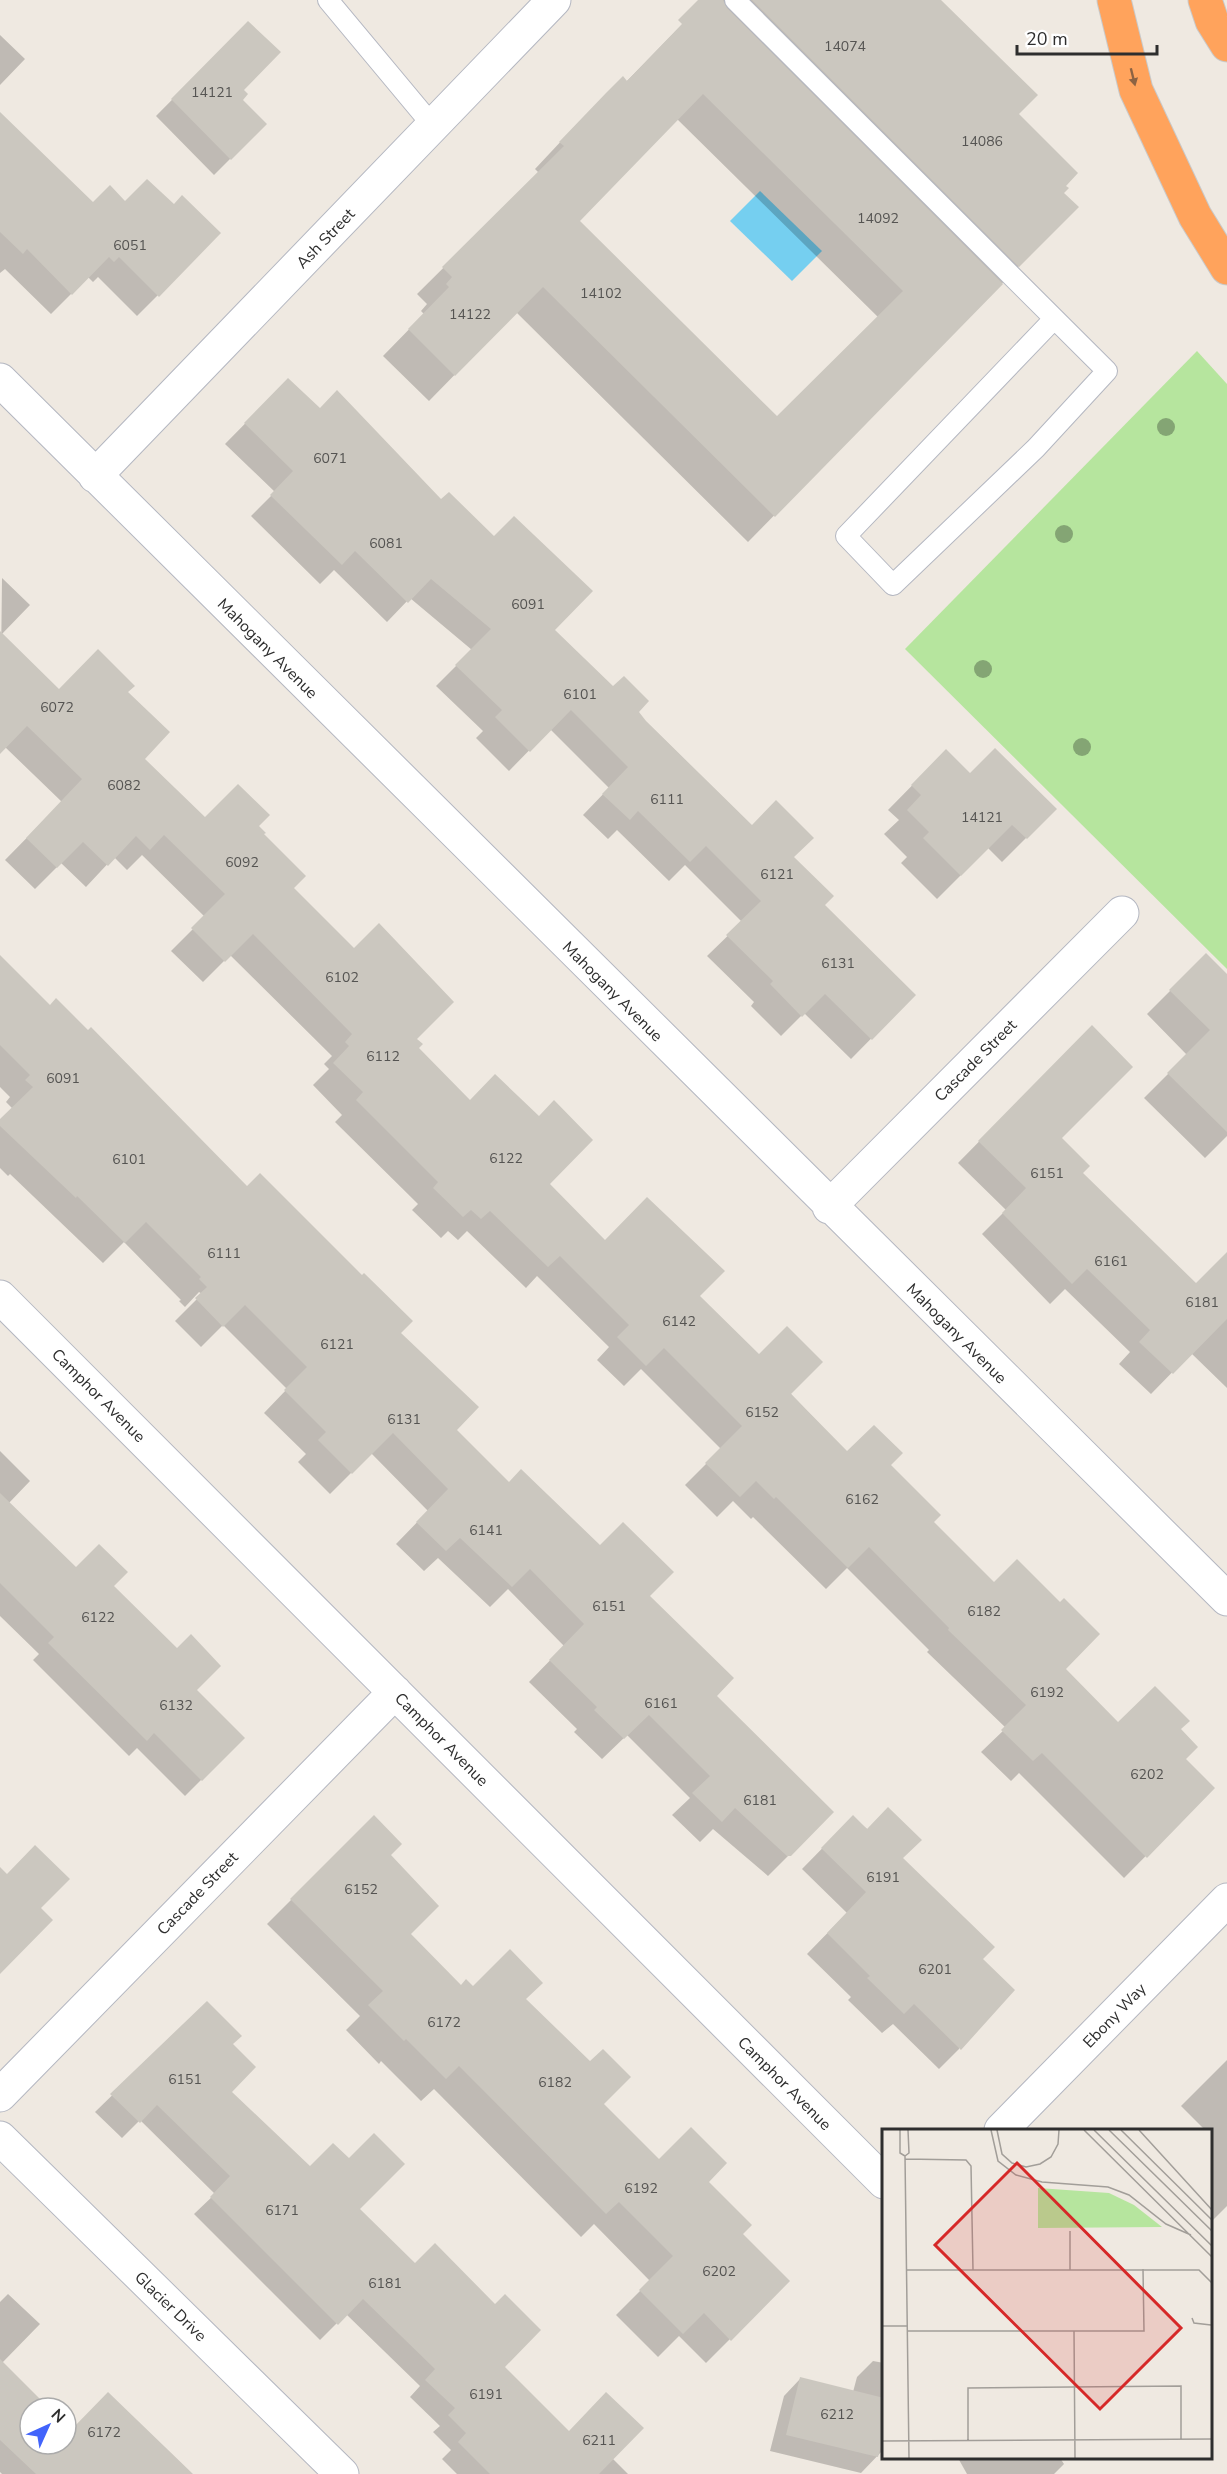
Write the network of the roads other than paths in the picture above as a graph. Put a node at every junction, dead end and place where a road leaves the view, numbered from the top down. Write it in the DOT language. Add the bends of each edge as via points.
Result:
graph roads {
  1 [pos="328,0"];
  2 [pos="553,0"];
  3 [pos="735,0"];
  4 [pos="1114,0"];
  5 [pos="1205,0"];
  6 [pos="1227,45"];
  7 [pos="433,126"];
  8 [pos="1227,268"];
  9 [pos="1054,319"];
  10 [pos="0,380"];
  11 [pos="95,476"];
  12 [pos="1122,913"];
  13 [pos="829,1207"];
  14 [pos="0,1297"];
  15 [pos="1227,1599"];
  16 [pos="395,1692"];
  17 [pos="1227,1900"];
  18 [pos="0,2095"];
  19 [pos="1002,2129"];
  20 [pos="0,2138"];
  21 [pos="882,2180"];
  22 [pos="342,2474"];
  1 -- 7 [label="lane"];
  2 -- 7 [label="street, Ash Street"];
  3 -- 9 [label="lane"];
  4 -- 8 [label="highway, one-way" via="1136,90 1195,216"];
  5 -- 6 [label="highway"];
  7 -- 11 [label="street, Ash Street"];
  9 -- 9 [label="lane" via="1107,371 1036,448 893,585 846,536"];
  10 -- 11 [label="street, Mahogany Avenue"];
  11 -- 13 [label="street, Mahogany Avenue"];
  12 -- 13 [label="street, Cascade Street"];
  13 -- 15 [label="street, Mahogany Avenue"];
  14 -- 16 [label="street, Camphor Avenue"];
  16 -- 18 [label="street, Cascade Street"];
  16 -- 21 [label="street, Camphor Avenue"];
  17 -- 19 [label="street, Ebony Way"];
  20 -- 22 [label="street, Glacier Drive"];
}
